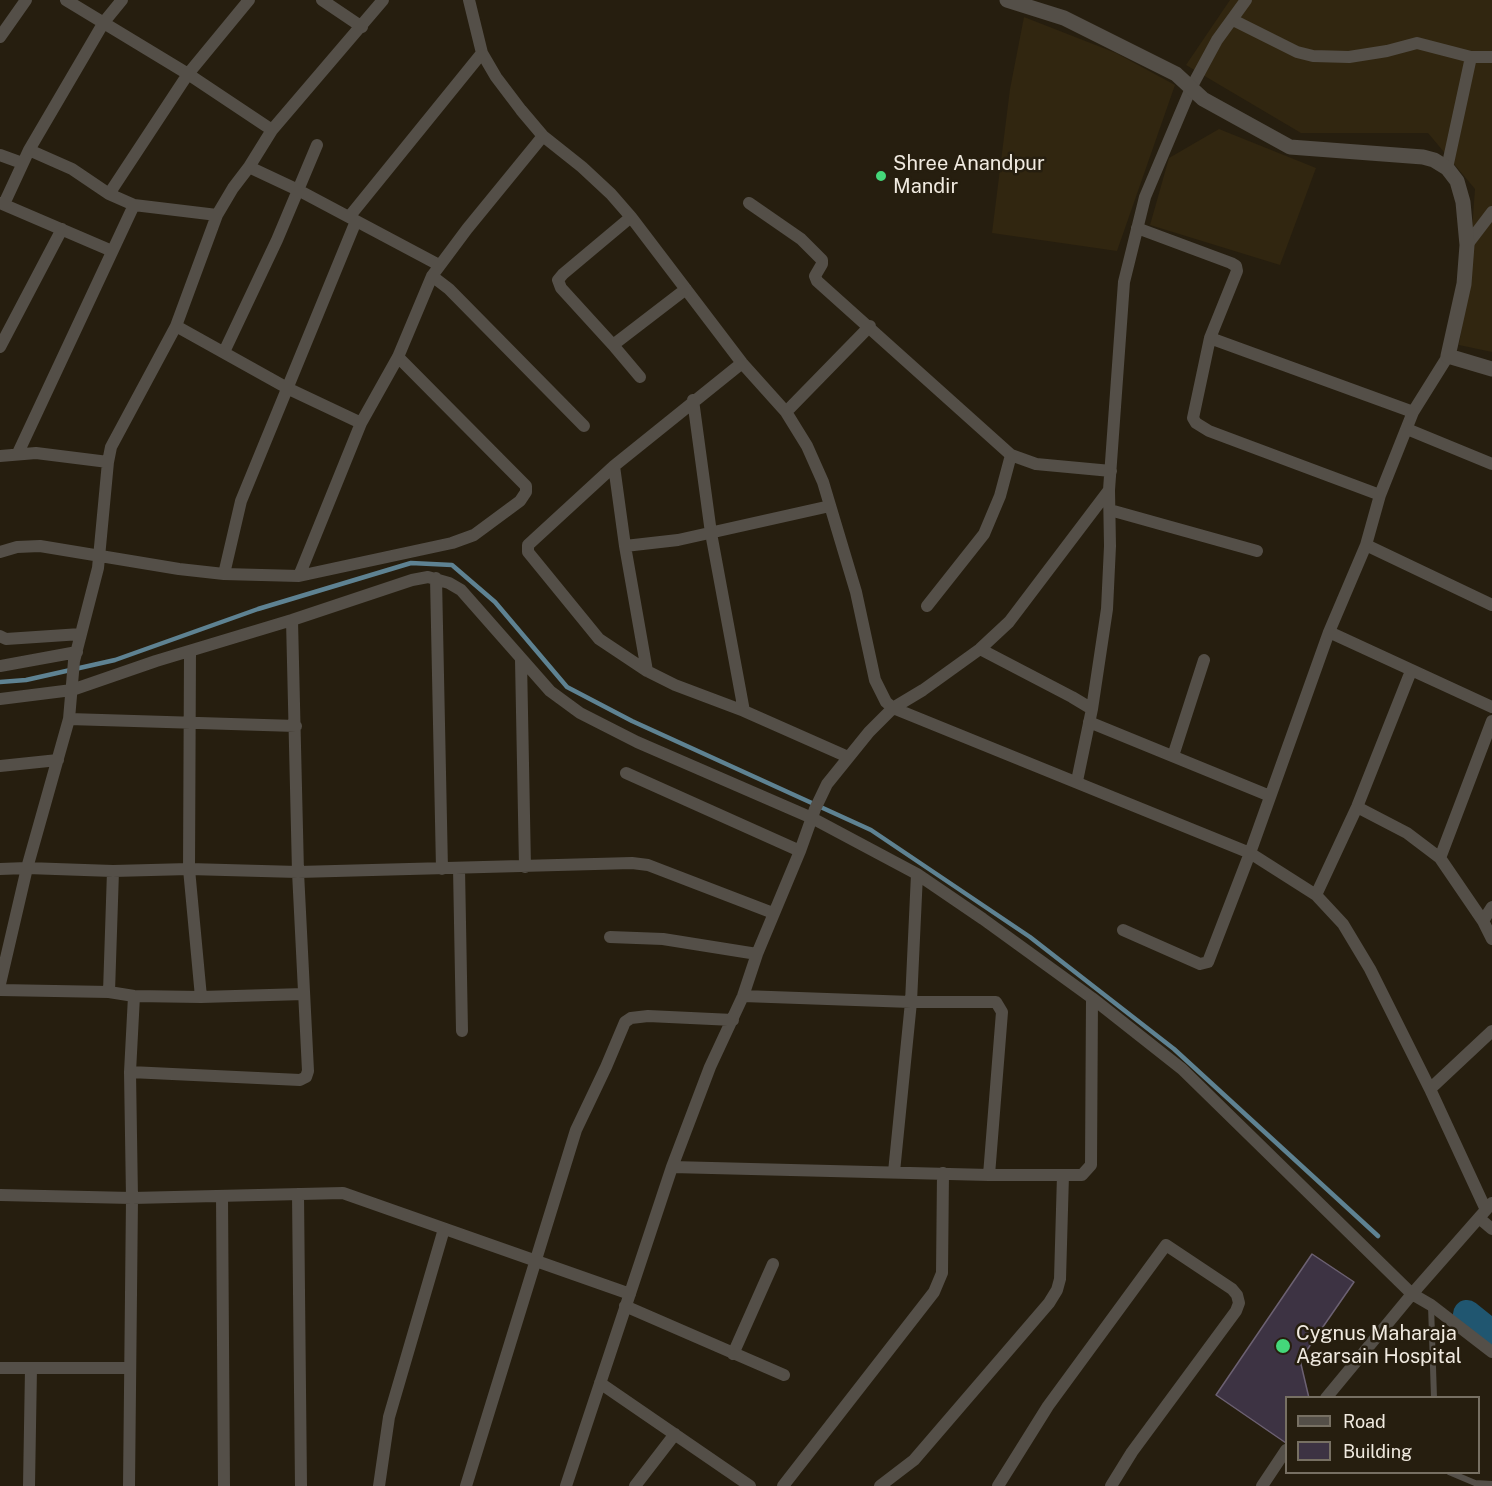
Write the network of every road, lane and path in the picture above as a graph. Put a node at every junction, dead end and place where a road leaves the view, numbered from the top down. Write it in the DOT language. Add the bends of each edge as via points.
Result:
graph roads {
  1 [pos="26,0"];
  2 [pos="66,0"];
  3 [pos="122,0"];
  4 [pos="249,0"];
  5 [pos="322,0"];
  6 [pos="383,0"];
  7 [pos="469,0"];
  8 [pos="1007,0"];
  9 [pos="1246,0"];
  10 [pos="1233,20"];
  11 [pos="105,22"];
  12 [pos="362,27"];
  13 [pos="0,37"];
  14 [pos="482,53"];
  15 [pos="1471,57"];
  16 [pos="1492,57"];
  17 [pos="188,74"];
  18 [pos="1191,88"];
  19 [pos="272,130"];
  20 [pos="543,136"];
  21 [pos="317,146"];
  22 [pos="29,150"];
  23 [pos="0,155"];
  24 [pos="22,164"];
  25 [pos="249,167"];
  26 [pos="1447,168"];
  27 [pos="298,190"];
  28 [pos="109,194"];
  29 [pos="749,203"];
  30 [pos="2,204"];
  31 [pos="134,205"];
  32 [pos="1492,213"];
  33 [pos="217,215"];
  34 [pos="631,217"];
  35 [pos="352,219"];
  36 [pos="1137,228"];
  37 [pos="62,229"];
  38 [pos="1467,245"];
  39 [pos="112,251"];
  40 [pos="439,265"];
  41 [pos="432,276"];
  42 [pos="686,289"];
  43 [pos="176,326"];
  44 [pos="870,326"];
  45 [pos="1210,338"];
  46 [pos="613,345"];
  47 [pos="0,347"];
  48 [pos="224,352"];
  49 [pos="1448,356"];
  50 [pos="398,357"];
  51 [pos="742,363"];
  52 [pos="1492,369"];
  53 [pos="640,377"];
  54 [pos="289,389"];
  55 [pos="693,400"];
  56 [pos="786,412"];
  57 [pos="1413,412"];
  58 [pos="361,423"];
  59 [pos="584,426"];
  60 [pos="1407,429"];
  61 [pos="18,453"];
  62 [pos="1011,455"];
  63 [pos="0,456"];
  64 [pos="108,462"];
  65 [pos="1492,464"];
  66 [pos="614,466"];
  67 [pos="1111,471"];
  68 [pos="1108,490"];
  69 [pos="1380,495"];
  70 [pos="830,506"];
  71 [pos="1110,510"];
  72 [pos="711,533"];
  73 [pos="1366,545"];
  74 [pos="625,546"];
  75 [pos="1257,550"];
  76 [pos="0,552"];
  77 [pos="99,557"];
  78 [pos="224,574"];
  79 [pos="299,576"];
  80 [pos="436,578"];
  81 [pos="1492,604"];
  82 [pos="927,606"];
  83 [pos="292,620"];
  84 [pos="1329,632"];
  85 [pos="81,634"];
  86 [pos="0,636"];
  87 [pos="980,649"];
  88 [pos="190,651"];
  89 [pos="75,656"];
  90 [pos="521,660"];
  91 [pos="1204,660"];
  92 [pos="0,666"];
  93 [pos="646,670"];
  94 [pos="1411,671"];
  95 [pos="72,685"];
  96 [pos="0,699"];
  97 [pos="1492,707"];
  98 [pos="893,708"];
  99 [pos="1092,709"];
  100 [pos="744,711"];
  101 [pos="69,719"];
  102 [pos="1492,721"];
  103 [pos="1089,722"];
  104 [pos="190,724"];
  105 [pos="296,726"];
  106 [pos="1173,756"];
  107 [pos="848,757"];
  108 [pos="58,760"];
  109 [pos="0,766"];
  110 [pos="626,773"];
  111 [pos="1077,782"];
  112 [pos="1270,796"];
  113 [pos="1357,807"];
  114 [pos="813,813"];
  115 [pos="800,851"];
  116 [pos="1250,853"];
  117 [pos="1440,858"];
  118 [pos="525,867"];
  119 [pos="27,868"];
  120 [pos="459,868"];
  121 [pos="0,869"];
  122 [pos="189,869"];
  123 [pos="442,869"];
  124 [pos="113,871"];
  125 [pos="298,872"];
  126 [pos="917,874"];
  127 [pos="1316,895"];
  128 [pos="1492,907"];
  129 [pos="773,913"];
  130 [pos="1483,921"];
  131 [pos="1123,930"];
  132 [pos="610,937"];
  133 [pos="1492,939"];
  134 [pos="757,954"];
  135 [pos="0,984"];
  136 [pos="0,990"];
  137 [pos="109,992"];
  138 [pos="304,994"];
  139 [pos="134,996"];
  140 [pos="743,996"];
  141 [pos="201,997"];
  142 [pos="1092,998"];
  143 [pos="910,1002"];
  144 [pos="733,1020"];
  145 [pos="462,1031"];
  146 [pos="1492,1031"];
  147 [pos="130,1072"];
  148 [pos="1430,1089"];
  149 [pos="672,1167"];
  150 [pos="894,1172"];
  151 [pos="943,1173"];
  152 [pos="989,1175"];
  153 [pos="1063,1175"];
  154 [pos="298,1194"];
  155 [pos="0,1195"];
  156 [pos="222,1196"];
  157 [pos="132,1198"];
  158 [pos="1486,1211"];
  159 [pos="1492,1228"];
  160 [pos="444,1229"];
  161 [pos="536,1261"];
  162 [pos="773,1264"];
  163 [pos="630,1294"];
  164 [pos="1412,1294"];
  165 [pos="1431,1305"];
  166 [pos="626,1306"];
  167 [pos="1492,1352"];
  168 [pos="733,1353"];
  169 [pos="0,1368"];
  170 [pos="31,1368"];
  171 [pos="130,1368"];
  172 [pos="784,1376"];
  173 [pos="600,1383"];
  174 [pos="1328,1396"];
  175 [pos="1434,1396"];
  176 [pos="675,1434"];
  177 [pos="1285,1453"];
  178 [pos="1452,1474"];
  179 [pos="1492,1484"];
  180 [pos="29,1486"];
  181 [pos="129,1486"];
  182 [pos="224,1486"];
  183 [pos="301,1486"];
  184 [pos="379,1486"];
  185 [pos="466,1486"];
  186 [pos="566,1486"];
  187 [pos="635,1486"];
  188 [pos="750,1486"];
  189 [pos="783,1486"];
  190 [pos="880,1486"];
  191 [pos="998,1486"];
  192 [pos="1111,1486"];
  193 [pos="1262,1486"];
  1 -- 13 [label="street"];
  2 -- 11 [label="street"];
  3 -- 11 [label="street"];
  4 -- 17 [label="street"];
  5 -- 12 [label="street"];
  6 -- 12 [label="street"];
  7 -- 14 [label="street"];
  8 -- 18 [label="street" via="1064,18 1176,74"];
  9 -- 10 [label="street"];
  10 -- 15 [label="street" via="1313,56 1349,57 1417,43"];
  10 -- 18 [label="street" via="1217,40"];
  11 -- 17 [label="street"];
  11 -- 22 [label="street"];
  12 -- 19 [label="street"];
  14 -- 20 [label="street"];
  14 -- 35 [label="street"];
  15 -- 16 [label="street"];
  15 -- 26 [label="street"];
  17 -- 19 [label="street"];
  17 -- 28 [label="street"];
  18 -- 26 [label="street" via="1203,99 1290,147 1423,157"];
  18 -- 36 [label="street" via="1145,197"];
  19 -- 25 [label="street"];
  20 -- 34 [label="street" via="612,194"];
  20 -- 40 [label="street"];
  21 -- 27 [label="street"];
  22 -- 24 [label="street"];
  22 -- 28 [label="street" via="72,169"];
  23 -- 24 [label="street"];
  24 -- 30 [label="street"];
  25 -- 27 [label="street"];
  25 -- 33 [label="street"];
  26 -- 38 [label="street" via="1457,181 1463,202"];
  27 -- 35 [label="street"];
  27 -- 48 [label="street"];
  28 -- 31 [label="street"];
  29 -- 44 [label="street" via="817,255 822,262 817,280"];
  30 -- 37 [label="street"];
  31 -- 33 [label="street"];
  31 -- 39 [label="street"];
  32 -- 38 [label="street"];
  33 -- 43 [label="street"];
  34 -- 42 [label="street"];
  34 -- 46 [label="street" via="558,280"];
  35 -- 40 [label="street"];
  35 -- 54 [label="street"];
  36 -- 45 [label="street" via="1236,266 1237,276"];
  36 -- 67 [label="street" via="1124,282"];
  37 -- 39 [label="street"];
  37 -- 47 [label="street"];
  38 -- 49 [label="street" via="1464,284"];
  39 -- 61 [label="street"];
  40 -- 41 [label="street"];
  41 -- 50 [label="street"];
  41 -- 59 [label="street"];
  42 -- 46 [label="street"];
  42 -- 51 [label="street"];
  43 -- 48 [label="street"];
  43 -- 64 [label="street" via="116,435"];
  44 -- 56 [label="street"];
  44 -- 62 [label="street"];
  45 -- 57 [label="street"];
  45 -- 69 [label="street" via="1193,418 1196,423"];
  46 -- 53 [label="street"];
  48 -- 54 [label="street"];
  49 -- 52 [label="street"];
  49 -- 57 [label="street"];
  50 -- 58 [label="street"];
  50 -- 79 [label="street" via="523,481 524,497 461,541"];
  51 -- 55 [label="street"];
  51 -- 56 [label="street"];
  54 -- 58 [label="street"];
  54 -- 78 [label="street" via="241,501"];
  55 -- 66 [label="street"];
  55 -- 72 [label="street"];
  56 -- 70 [label="street" via="807,446"];
  57 -- 60 [label="street"];
  58 -- 79 [label="street"];
  60 -- 65 [label="street"];
  60 -- 69 [label="street"];
  61 -- 63 [label="street"];
  61 -- 64 [label="street"];
  62 -- 67 [label="street" via="1036,465"];
  62 -- 82 [label="street" via="984,534"];
  64 -- 77 [label="street"];
  66 -- 74 [label="street"];
  66 -- 93 [label="street" via="528,545 528,552 599,639"];
  67 -- 68 [label="street"];
  68 -- 71 [label="street"];
  68 -- 87 [label="street" via="1009,622"];
  69 -- 73 [label="street"];
  70 -- 72 [label="street"];
  70 -- 98 [label="street" via="856,592 875,680 879,692"];
  71 -- 75 [label="street"];
  71 -- 99 [label="street" via="1107,609"];
  72 -- 74 [label="street"];
  72 -- 100 [label="street"];
  73 -- 81 [label="street"];
  73 -- 84 [label="street"];
  74 -- 93 [label="street"];
  76 -- 77 [label="street" via="40,546"];
  77 -- 78 [label="street"];
  77 -- 85 [label="street"];
  78 -- 79 [label="street"];
  80 -- 83 [label="street" via="412,580"];
  80 -- 90 [label="street" via="460,590"];
  80 -- 123 [label="street"];
  83 -- 88 [label="street"];
  83 -- 105 [label="street"];
  84 -- 94 [label="street"];
  84 -- 112 [label="street"];
  85 -- 86 [label="street" via="6,639"];
  85 -- 89 [label="street"];
  87 -- 98 [label="street"];
  87 -- 99 [label="street"];
  88 -- 95 [label="street"];
  88 -- 104 [label="street"];
  89 -- 92 [label="street"];
  89 -- 95 [label="street"];
  90 -- 114 [label="street" via="550,691 599,724 686,764"];
  90 -- 118 [label="street"];
  91 -- 106 [label="street"];
  93 -- 100 [label="street"];
  94 -- 97 [label="street"];
  94 -- 113 [label="street"];
  95 -- 96 [label="street"];
  95 -- 101 [label="street"];
  98 -- 107 [label="street"];
  98 -- 111 [label="street"];
  99 -- 103 [label="street"];
  100 -- 107 [label="street"];
  101 -- 104 [label="street"];
  101 -- 108 [label="street"];
  102 -- 117 [label="street"];
  103 -- 106 [label="street"];
  103 -- 111 [label="street"];
  104 -- 105 [label="street"];
  104 -- 122 [label="street"];
  105 -- 125 [label="street"];
  106 -- 112 [label="street"];
  107 -- 114 [label="street" via="827,784"];
  108 -- 109 [label="street"];
  108 -- 119 [label="street"];
  110 -- 115 [label="street"];
  111 -- 116 [label="street"];
  112 -- 116 [label="street"];
  113 -- 117 [label="street" via="1407,833"];
  113 -- 127 [label="street"];
  114 -- 115 [label="street"];
  114 -- 126 [label="street"];
  115 -- 129 [label="street"];
  116 -- 127 [label="street"];
  116 -- 131 [label="street" via="1206,964"];
  117 -- 130 [label="street"];
  118 -- 120 [label="street"];
  118 -- 129 [label="street" via="648,865"];
  119 -- 121 [label="street"];
  119 -- 124 [label="street"];
  119 -- 135 [label="street"];
  120 -- 123 [label="street"];
  120 -- 145 [label="street"];
  122 -- 124 [label="street"];
  122 -- 125 [label="street"];
  122 -- 141 [label="street"];
  123 -- 125 [label="street"];
  124 -- 137 [label="street"];
  125 -- 138 [label="street"];
  126 -- 142 [label="street"];
  126 -- 143 [label="street"];
  127 -- 148 [label="street" via="1343,924 1370,969"];
  128 -- 130 [label="street"];
  129 -- 134 [label="street"];
  130 -- 133 [label="street"];
  132 -- 134 [label="street" via="663,939"];
  134 -- 140 [label="street"];
  136 -- 137 [label="street"];
  137 -- 139 [label="street"];
  138 -- 141 [label="street"];
  138 -- 147 [label="street" via="308,1071 300,1080"];
  139 -- 141 [label="street"];
  139 -- 147 [label="street"];
  140 -- 143 [label="street"];
  140 -- 144 [label="street"];
  142 -- 153 [label="street" via="1091,1165 1082,1175"];
  142 -- 164 [label="street" via="1182,1069"];
  143 -- 150 [label="street"];
  143 -- 152 [label="street" via="990,1001 1001,1007"];
  144 -- 149 [label="street" via="710,1067"];
  144 -- 161 [label="street" via="648,1016 625,1022 576,1130"];
  146 -- 148 [label="street"];
  147 -- 157 [label="street"];
  148 -- 158 [label="street"];
  149 -- 150 [label="street"];
  149 -- 163 [label="street"];
  150 -- 151 [label="street"];
  151 -- 152 [label="street"];
  151 -- 189 [label="street" via="942,1273 934,1292"];
  152 -- 153 [label="street"];
  153 -- 190 [label="street" via="1057,1290 914,1460"];
  154 -- 156 [label="street"];
  154 -- 160 [label="street" via="343,1193"];
  154 -- 183 [label="street"];
  155 -- 157 [label="street"];
  156 -- 157 [label="street"];
  156 -- 182 [label="street"];
  157 -- 171 [label="street"];
  158 -- 159 [label="street"];
  158 -- 164 [label="street"];
  160 -- 161 [label="street"];
  160 -- 184 [label="street" via="389,1417"];
  161 -- 163 [label="street"];
  161 -- 185 [label="street"];
  162 -- 168 [label="street"];
  163 -- 166 [label="street"];
  164 -- 165 [label="street"];
  164 -- 174 [label="street"];
  165 -- 167 [label="street"];
  165 -- 175 [label="lane"];
  166 -- 168 [label="street"];
  166 -- 173 [label="street"];
  168 -- 172 [label="street"];
  169 -- 170 [label="street"];
  170 -- 171 [label="street"];
  170 -- 180 [label="street"];
  171 -- 181 [label="street"];
  173 -- 176 [label="street"];
  173 -- 186 [label="street"];
  176 -- 187 [label="street"];
  176 -- 188 [label="street"];
  177 -- 193 [label="street"];
  178 -- 179 [label="lane" via="1475,1483"];
  191 -- 192 [label="street" via="1048,1406 1166,1245 1232,1289 1239,1303"];
}
